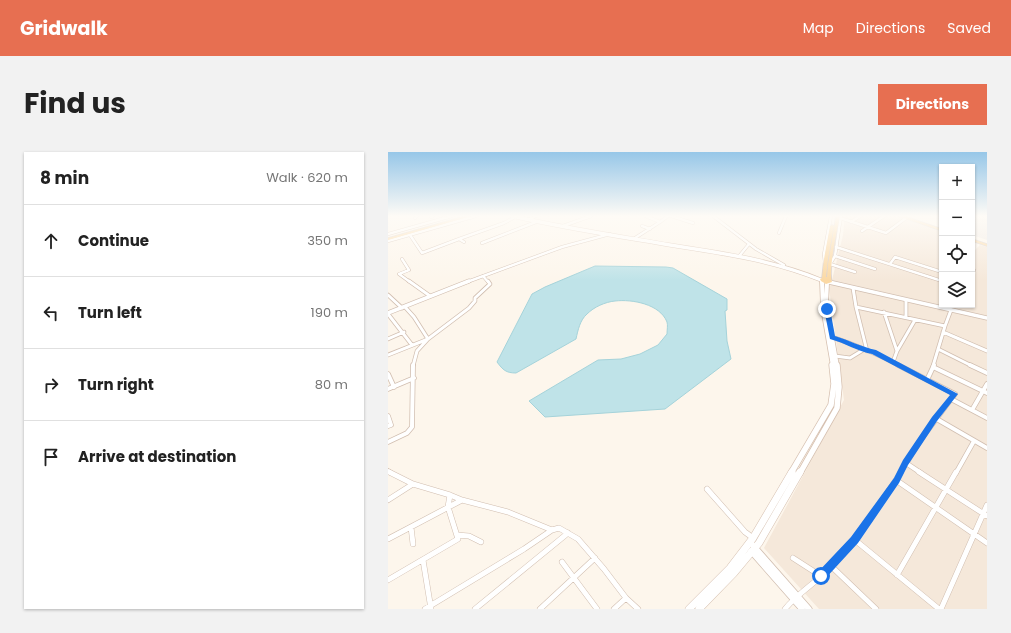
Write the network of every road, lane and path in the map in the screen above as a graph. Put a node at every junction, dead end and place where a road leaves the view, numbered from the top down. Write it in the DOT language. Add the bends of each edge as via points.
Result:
graph roads {
  1 [pos="400,237"];
  2 [pos="412,237"];
  3 [pos="464,237"];
  4 [pos="497,237"];
  5 [pos="598,237"];
  6 [pos="630,237"];
  7 [pos="631,237"];
  8 [pos="740,237"];
  9 [pos="827,237"];
  10 [pos="837,237"];
  11 [pos="635,238"];
  12 [pos="459,239"];
  13 [pos="388,240"];
  14 [pos="832,240"];
  15 [pos="975,240"];
  16 [pos="464,242"];
  17 [pos="482,243"];
  18 [pos="749,244"];
  19 [pos="987,244"];
  20 [pos="836,247"];
  21 [pos="740,255"];
  22 [pos="835,256"];
  23 [pos="402,259"];
  24 [pos="825,262"];
  25 [pos="830,264"];
  26 [pos="890,264"];
  27 [pos="784,265"];
  28 [pos="875,268"];
  29 [pos="939,271"];
  30 [pos="855,272"];
  31 [pos="483,276"];
  32 [pos="939,279"];
  33 [pos="826,280"];
  34 [pos="852,288"];
  35 [pos="388,295"];
  36 [pos="430,296"];
  37 [pos="906,300"];
  38 [pos="856,306"];
  39 [pos="403,307"];
  40 [pos="951,310"];
  41 [pos="884,312"];
  42 [pos="388,314"];
  43 [pos="906,317"];
  44 [pos="987,318"];
  45 [pos="916,320"];
  46 [pos="945,326"];
  47 [pos="404,332"];
  48 [pos="943,332"];
  49 [pos="832,337"];
  50 [pos="388,339"];
  51 [pos="428,339"];
  52 [pos="412,345"];
  53 [pos="938,349"];
  54 [pos="865,350"];
  55 [pos="897,351"];
  56 [pos="987,351"];
  57 [pos="388,355"];
  58 [pos="835,356"];
  59 [pos="893,362"];
  60 [pos="933,367"];
  61 [pos="987,373"];
  62 [pos="388,374"];
  63 [pos="414,378"];
  64 [pos="927,380"];
  65 [pos="987,384"];
  66 [pos="394,386"];
  67 [pos="388,389"];
  68 [pos="982,391"];
  69 [pos="987,393"];
  70 [pos="951,399"];
  71 [pos="972,410"];
  72 [pos="388,416"];
  73 [pos="935,418"];
  74 [pos="987,418"];
  75 [pos="388,426"];
  76 [pos="974,440"];
  77 [pos="388,442"];
  78 [pos="987,448"];
  79 [pos="906,463"];
  80 [pos="388,471"];
  81 [pos="896,480"];
  82 [pos="413,484"];
  83 [pos="707,489"];
  84 [pos="946,489"];
  85 [pos="450,495"];
  86 [pos="388,500"];
  87 [pos="462,500"];
  88 [pos="987,505"];
  89 [pos="448,507"];
  90 [pos="936,508"];
  91 [pos="985,515"];
  92 [pos="411,526"];
  93 [pos="552,530"];
  94 [pos="568,533"];
  95 [pos="974,534"];
  96 [pos="456,535"];
  97 [pos="388,538"];
  98 [pos="854,540"];
  99 [pos="481,542"];
  100 [pos="750,542"];
  101 [pos="987,543"];
  102 [pos="413,544"];
  103 [pos="754,550"];
  104 [pos="595,558"];
  105 [pos="793,558"];
  106 [pos="423,560"];
  107 [pos="562,562"];
  108 [pos="831,566"];
  109 [pos="897,575"];
  110 [pos="821,576"];
  111 [pos="574,577"];
  112 [pos="388,580"];
  113 [pos="795,597"];
  114 [pos="626,598"];
  115 [pos="428,608"];
  116 [pos="474,609"];
  117 [pos="540,609"];
  118 [pos="597,609"];
  119 [pos="614,609"];
  120 [pos="638,609"];
  121 [pos="689,609"];
  122 [pos="699,609"];
  123 [pos="786,609"];
  124 [pos="802,609"];
  125 [pos="809,609"];
  126 [pos="876,609"];
  127 [pos="940,609"];
  1 -- 13 [label="street"];
  2 -- 12 [label="street" via="422,253"];
  3 -- 12 [label="street"];
  4 -- 17 [label="street"];
  5 -- 31 [label="street" via="562,247"];
  6 -- 27 [label="main road"];
  7 -- 11 [label="main road"];
  8 -- 18 [label="street"];
  9 -- 24 [label="street"];
  10 -- 20 [label="street"];
  11 -- 21 [label="main road"];
  12 -- 16 [label="street"];
  14 -- 24 [label="main road"];
  14 -- 25 [label="main road"];
  15 -- 19 [label="main road"];
  18 -- 21 [label="street"];
  18 -- 27 [label="street"];
  20 -- 22 [label="street"];
  20 -- 26 [label="street"];
  21 -- 27 [label="main road"];
  22 -- 25 [label="street"];
  22 -- 28 [label="street"];
  23 -- 36 [label="street" via="409,270 400,274"];
  24 -- 33 [label="main road"];
  25 -- 30 [label="street"];
  25 -- 33 [label="main road"];
  26 -- 29 [label="street" via="896,257"];
  26 -- 32 [label="street"];
  27 -- 33 [label="main road"];
  31 -- 36 [label="street"];
  31 -- 51 [label="street" via="490,284 475,298 469,308"];
  33 -- 34 [label="street"];
  33 -- 44 [label="street"];
  33 -- 49 [label="main road" via="827,309"];
  33 -- 100 [label="main road" via="823,308 835,397"];
  34 -- 37 [label="street"];
  34 -- 38 [label="street"];
  35 -- 39 [label="street"];
  36 -- 39 [label="street"];
  37 -- 40 [label="street"];
  37 -- 43 [label="street"];
  38 -- 41 [label="street"];
  38 -- 54 [label="street"];
  39 -- 42 [label="street"];
  39 -- 51 [label="street" via="414,317"];
  40 -- 44 [label="street"];
  40 -- 46 [label="street"];
  41 -- 43 [label="street"];
  41 -- 55 [label="street"];
  42 -- 47 [label="street"];
  43 -- 45 [label="street"];
  45 -- 46 [label="street"];
  45 -- 55 [label="street"];
  46 -- 48 [label="street"];
  47 -- 50 [label="street"];
  47 -- 52 [label="street"];
  48 -- 53 [label="street"];
  48 -- 56 [label="street"];
  49 -- 54 [label="street"];
  49 -- 58 [label="main road"];
  51 -- 52 [label="street"];
  51 -- 63 [label="street" via="416,351"];
  52 -- 57 [label="street"];
  53 -- 60 [label="street"];
  53 -- 61 [label="street"];
  54 -- 58 [label="street" via="855,358"];
  54 -- 59 [label="street"];
  55 -- 59 [label="street"];
  58 -- 103 [label="main road" via="840,398 837,408"];
  59 -- 64 [label="street"];
  60 -- 64 [label="street"];
  60 -- 68 [label="street"];
  62 -- 66 [label="street"];
  63 -- 66 [label="street"];
  63 -- 77 [label="street" via="412,427 407,433"];
  64 -- 70 [label="street" via="955,394"];
  65 -- 68 [label="street"];
  66 -- 67 [label="street"];
  68 -- 69 [label="street"];
  68 -- 71 [label="street"];
  70 -- 71 [label="street"];
  70 -- 73 [label="street"];
  71 -- 74 [label="street"];
  72 -- 75 [label="street" via="391,425"];
  73 -- 76 [label="street"];
  73 -- 79 [label="street"];
  76 -- 78 [label="street"];
  76 -- 84 [label="street"];
  79 -- 81 [label="street"];
  79 -- 84 [label="street"];
  80 -- 82 [label="street"];
  81 -- 90 [label="street"];
  81 -- 98 [label="street"];
  82 -- 85 [label="street"];
  82 -- 86 [label="street"];
  83 -- 100 [label="street" via="745,532"];
  84 -- 90 [label="street"];
  84 -- 91 [label="street"];
  85 -- 87 [label="street"];
  85 -- 89 [label="street"];
  87 -- 89 [label="street"];
  87 -- 93 [label="street" via="508,512"];
  88 -- 91 [label="street"];
  89 -- 92 [label="street"];
  89 -- 96 [label="street"];
  90 -- 95 [label="street"];
  90 -- 109 [label="street"];
  91 -- 95 [label="street"];
  92 -- 97 [label="street"];
  92 -- 102 [label="street"];
  93 -- 94 [label="street" via="559,528"];
  93 -- 115 [label="street"];
  94 -- 104 [label="street" via="578,539"];
  94 -- 116 [label="street"];
  95 -- 101 [label="street"];
  95 -- 127 [label="street"];
  96 -- 99 [label="street" via="469,536"];
  96 -- 106 [label="street" via="458,539"];
  98 -- 108 [label="street"];
  98 -- 109 [label="street"];
  100 -- 103 [label="street"];
  100 -- 121 [label="main road" via="730,568"];
  103 -- 113 [label="street"];
  103 -- 122 [label="main road"];
  104 -- 111 [label="street"];
  104 -- 114 [label="street"];
  105 -- 110 [label="street"];
  106 -- 112 [label="street"];
  106 -- 115 [label="street"];
  107 -- 111 [label="street"];
  108 -- 110 [label="street"];
  108 -- 126 [label="street"];
  109 -- 127 [label="street"];
  110 -- 113 [label="street"];
  111 -- 117 [label="street"];
  111 -- 118 [label="street"];
  113 -- 123 [label="street"];
  113 -- 124 [label="street"];
  113 -- 125 [label="street"];
  114 -- 119 [label="street"];
  114 -- 120 [label="street"];
}
